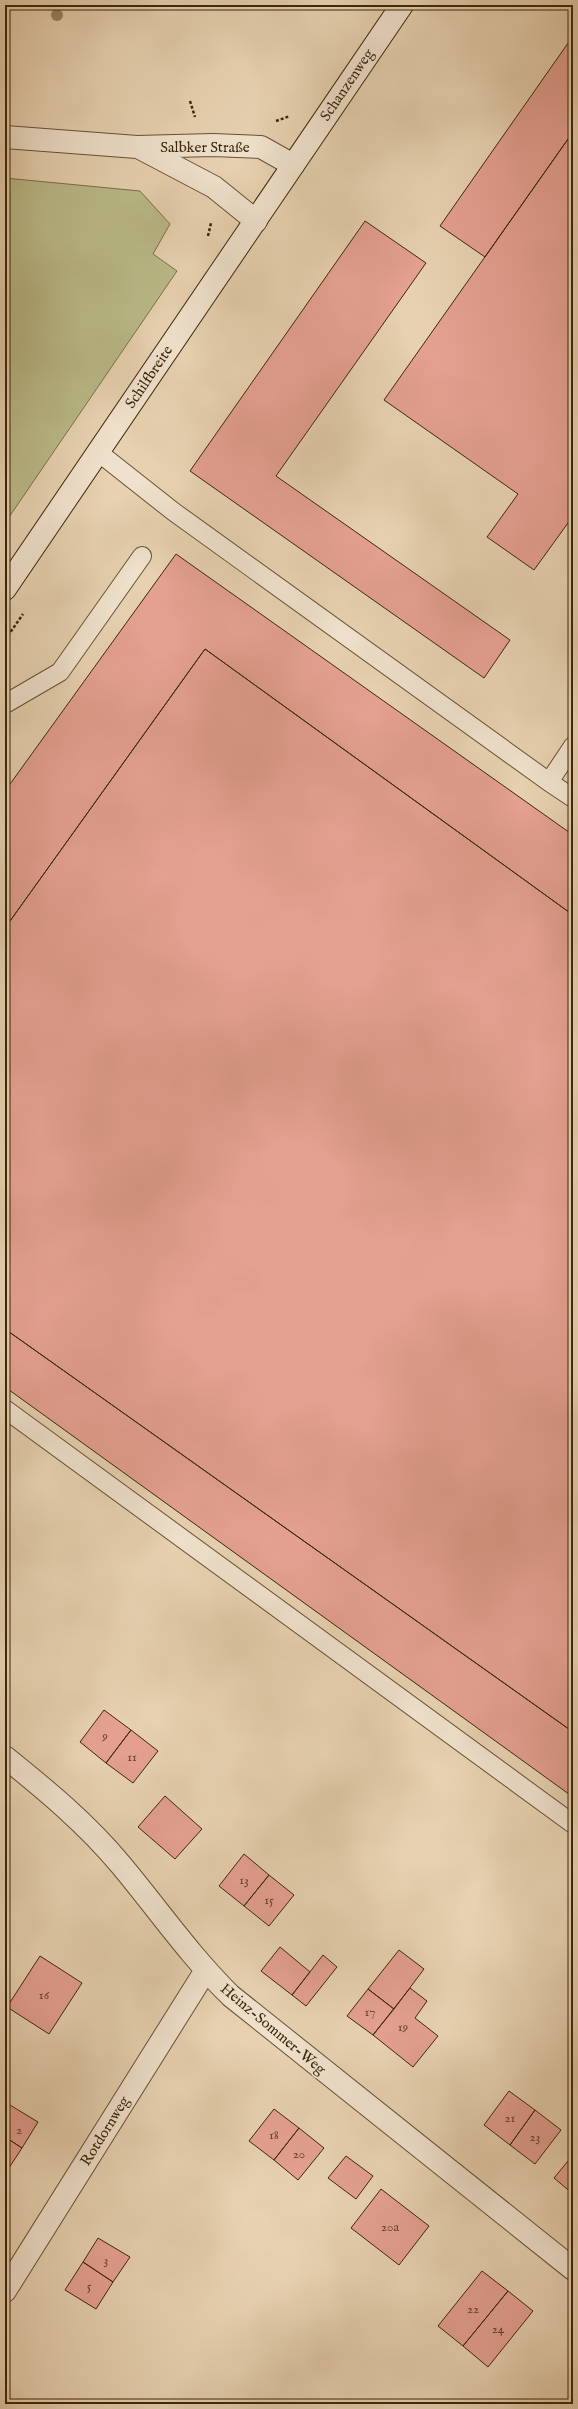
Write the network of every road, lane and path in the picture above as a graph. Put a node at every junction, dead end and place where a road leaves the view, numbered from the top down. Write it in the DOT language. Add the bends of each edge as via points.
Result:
graph roads {
  1 [pos="402,5"];
  2 [pos="190,101"];
  3 [pos="193,109"];
  4 [pos="5,137"];
  5 [pos="137,147"];
  6 [pos="293,165"];
  7 [pos="206,219"];
  8 [pos="256,221"];
  9 [pos="211,222"];
  10 [pos="98,452"];
  11 [pos="142,556"];
  12 [pos="5,589"];
  13 [pos="5,704"];
  14 [pos="573,746"];
  15 [pos="549,782"];
  16 [pos="573,798"];
  17 [pos="5,1409"];
  18 [pos="5,1757"];
  19 [pos="573,1824"];
  20 [pos="206,1970"];
  21 [pos="573,2269"];
  22 [pos="5,2291"];
  1 -- 6 [label="street, Schanzenweg"];
  2 -- 3 [label="path"];
  4 -- 5 [label="street, Salbker Straße"];
  5 -- 6 [label="street, Salbker Straße" via="261,147"];
  5 -- 8 [label="street, Salbker Straße" via="214,187"];
  6 -- 8 [label="street, Schilfbreite"];
  7 -- 9 [label="path"];
  8 -- 10 [label="street, Schilfbreite"];
  10 -- 12 [label="street, Schilfbreite"];
  10 -- 15 [label="lane" via="174,512"];
  11 -- 13 [label="lane" via="60,672"];
  14 -- 15 [label="lane"];
  15 -- 16 [label="lane"];
  17 -- 19 [label="lane"];
  18 -- 20 [label="street, Heinz-Sommer-Weg" via="91,1832"];
  20 -- 21 [label="street, Heinz-Sommer-Weg" via="242,2006"];
  20 -- 22 [label="street, Rotdornweg"];
}
